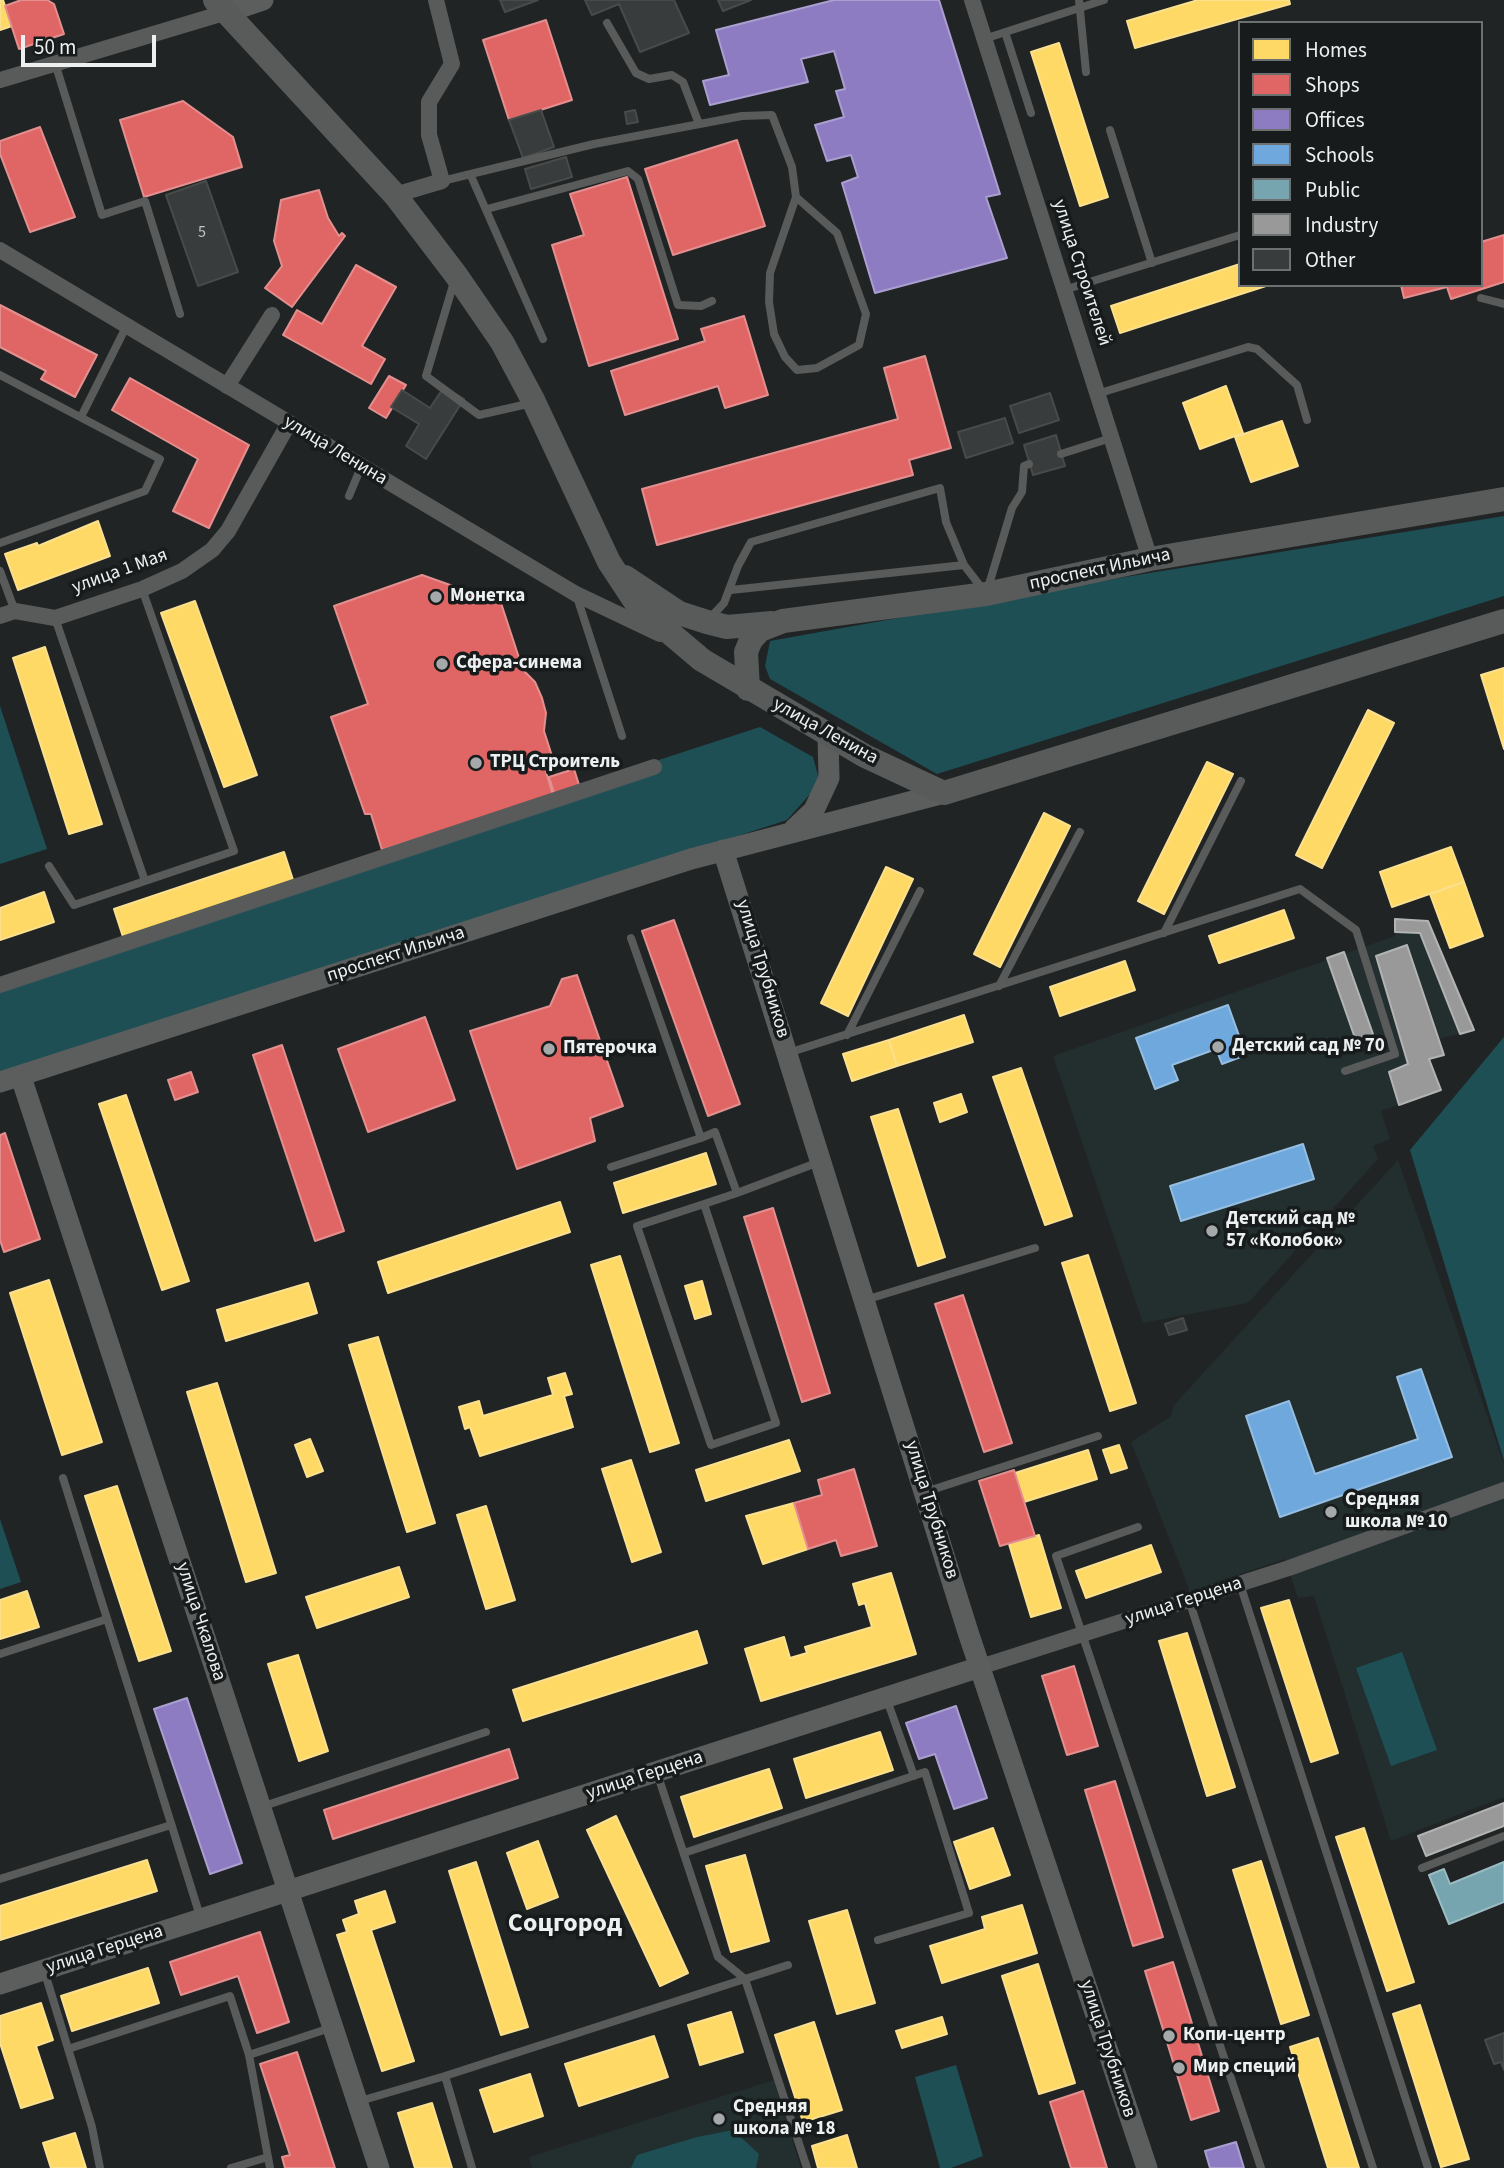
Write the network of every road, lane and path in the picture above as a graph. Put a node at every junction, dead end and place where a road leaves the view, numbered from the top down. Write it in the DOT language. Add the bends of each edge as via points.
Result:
graph roads {
  1 [pos="262,0"];
  2 [pos="436,0"];
  3 [pos="972,0"];
  4 [pos="1104,0"];
  5 [pos="1081,4"];
  6 [pos="221,6"];
  7 [pos="607,23"];
  8 [pos="1005,32"];
  9 [pos="984,39"];
  10 [pos="55,63"];
  11 [pos="1086,72"];
  12 [pos="0,80"];
  13 [pos="1031,113"];
  14 [pos="699,124"];
  15 [pos="1110,130"];
  16 [pos="471,176"];
  17 [pos="442,181"];
  18 [pos="394,195"];
  19 [pos="796,197"];
  20 [pos="487,209"];
  21 [pos="1238,236"];
  22 [pos="0,250"];
  23 [pos="1153,263"];
  24 [pos="456,275"];
  25 [pos="1064,290"];
  26 [pos="1480,298"];
  27 [pos="712,301"];
  28 [pos="1504,304"];
  29 [pos="180,314"];
  30 [pos="272,315"];
  31 [pos="127,326"];
  32 [pos="543,339"];
  33 [pos="0,375"];
  34 [pos="227,386"];
  35 [pos="1097,394"];
  36 [pos="534,402"];
  37 [pos="81,418"];
  38 [pos="1307,420"];
  39 [pos="289,423"];
  40 [pos="1111,438"];
  41 [pos="1061,454"];
  42 [pos="1030,464"];
  43 [pos="361,467"];
  44 [pos="349,496"];
  45 [pos="1504,499"];
  46 [pos="0,543"];
  47 [pos="1150,559"];
  48 [pos="964,565"];
  49 [pos="613,569"];
  50 [pos="0,571"];
  51 [pos="142,589"];
  52 [pos="731,590"];
  53 [pos="576,594"];
  54 [pos="986,594"];
  55 [pos="7,614"];
  56 [pos="55,618"];
  57 [pos="783,621"];
  58 [pos="1504,621"];
  59 [pos="707,622"];
  60 [pos="676,641"];
  61 [pos="748,689"];
  62 [pos="622,736"];
  63 [pos="828,736"];
  64 [pos="654,767"];
  65 [pos="1241,781"];
  66 [pos="944,793"];
  67 [pos="793,830"];
  68 [pos="1080,832"];
  69 [pos="723,850"];
  70 [pos="49,866"];
  71 [pos="145,881"];
  72 [pos="920,891"];
  73 [pos="1164,933"];
  74 [pos="631,938"];
  75 [pos="0,985"];
  76 [pos="999,986"];
  77 [pos="847,1035"];
  78 [pos="788,1053"];
  79 [pos="1345,1071"];
  80 [pos="21,1077"];
  81 [pos="0,1082"];
  82 [pos="701,1138"];
  83 [pos="822,1161"];
  84 [pos="611,1167"];
  85 [pos="737,1193"];
  86 [pos="704,1204"];
  87 [pos="1035,1248"];
  88 [pos="865,1300"];
  89 [pos="1098,1436"];
  90 [pos="63,1478"];
  91 [pos="1504,1490"];
  92 [pos="925,1492"];
  93 [pos="1138,1527"];
  94 [pos="1240,1584"];
  95 [pos="1189,1600"];
  96 [pos="107,1619"];
  97 [pos="1082,1635"];
  98 [pos="0,1654"];
  99 [pos="980,1667"];
  100 [pos="886,1698"];
  101 [pos="486,1732"];
  102 [pos="657,1772"];
  103 [pos="914,1776"];
  104 [pos="261,1807"];
  105 [pos="171,1825"];
  106 [pos="1504,1836"];
  107 [pos="684,1853"];
  108 [pos="1422,1868"];
  109 [pos="0,1879"];
  110 [pos="288,1891"];
  111 [pos="201,1919"];
  112 [pos="878,1940"];
  113 [pos="788,1965"];
  114 [pos="44,1970"];
  115 [pos="745,1979"];
  116 [pos="0,1984"];
  117 [pos="332,2027"];
  118 [pos="68,2049"];
  119 [pos="249,2055"];
  120 [pos="445,2076"];
  121 [pos="357,2102"];
  122 [pos="268,2157"];
  123 [pos="100,2168"];
  124 [pos="231,2168"];
  125 [pos="270,2168"];
  126 [pos="379,2168"];
  127 [pos="472,2168"];
  128 [pos="807,2168"];
  129 [pos="1147,2168"];
  130 [pos="1261,2168"];
  131 [pos="1373,2168"];
  132 [pos="1428,2168"];
  1 -- 6 [label="street"];
  2 -- 17 [label="street" via="452,64 429,102 429,135"];
  3 -- 9 [label="street, улица Строителей"];
  4 -- 5 [label="lane"];
  5 -- 8 [label="lane"];
  5 -- 11 [label="lane"];
  6 -- 10 [label="street"];
  6 -- 18 [label="main road, улица Ленина"];
  7 -- 14 [label="lane" via="636,73 649,79 672,75 683,82"];
  8 -- 9 [label="lane"];
  8 -- 13 [label="lane"];
  9 -- 25 [label="street, улица Строителей"];
  10 -- 12 [label="street"];
  10 -- 29 [label="lane" via="102,215 145,201"];
  14 -- 16 [label="lane" via="594,144"];
  14 -- 19 [label="lane" via="772,115 792,167"];
  15 -- 23 [label="lane"];
  16 -- 17 [label="lane"];
  16 -- 20 [label="lane"];
  17 -- 18 [label="street"];
  18 -- 24 [label="main road, улица Ленина"];
  19 -- 19 [label="lane" via="770,273 769,302 774,334 797,370 817,368 859,345 866,314 837,233"];
  20 -- 27 [label="lane" via="628,171 638,179 678,305 701,306"];
  20 -- 32 [label="lane"];
  21 -- 23 [label="lane"];
  22 -- 31 [label="street, улица Ленина"];
  23 -- 25 [label="lane"];
  24 -- 36 [label="main road, улица Ленина" via="502,342"];
  24 -- 36 [label="lane" via="426,376 479,415"];
  25 -- 35 [label="street, улица Строителей"];
  26 -- 28 [label="lane"];
  30 -- 34 [label="street"];
  31 -- 34 [label="street, улица Ленина"];
  31 -- 37 [label="lane"];
  33 -- 37 [label="lane"];
  34 -- 39 [label="street, улица Ленина"];
  35 -- 38 [label="lane" via="1248,347 1257,349 1297,385"];
  35 -- 40 [label="street, улица Строителей"];
  36 -- 49 [label="main road, улица Ленина"];
  37 -- 46 [label="lane" via="160,459 145,491"];
  39 -- 43 [label="street, улица Ленина"];
  39 -- 51 [label="street, улица 1 Мая" via="228,531 212,550 182,571"];
  40 -- 41 [label="lane"];
  40 -- 47 [label="street, улица Строителей"];
  42 -- 54 [label="lane" via="1024,466 1022,492 1012,508"];
  43 -- 44 [label="lane"];
  43 -- 53 [label="street, улица Ленина"];
  45 -- 47 [label="main road, проспект Ильича"];
  47 -- 54 [label="main road, проспект Ильича"];
  48 -- 52 [label="lane"];
  48 -- 52 [label="lane" via="946,522 940,488 751,542"];
  48 -- 54 [label="lane"];
  49 -- 59 [label="main road, улица Ленина" via="663,604"];
  49 -- 60 [label="main road, улица Ленина" via="638,606"];
  50 -- 55 [label="lane"];
  51 -- 56 [label="street, улица 1 Мая"];
  51 -- 71 [label="lane" via="234,851"];
  52 -- 59 [label="lane"];
  53 -- 60 [label="street, улица Ленина"];
  53 -- 62 [label="lane"];
  54 -- 57 [label="main road, проспект Ильича"];
  55 -- 56 [label="street"];
  56 -- 71 [label="lane"];
  57 -- 59 [label="main road, улица Ленина" via="727,626"];
  57 -- 61 [label="main road, проспект Ильича" via="760,630 751,640 746,652"];
  58 -- 66 [label="main road, проспект Ильича"];
  60 -- 61 [label="main road, улица Ленина"];
  61 -- 63 [label="main road, улица Ленина"];
  63 -- 66 [label="main road, улица Ленина"];
  63 -- 67 [label="street" via="828,778 814,810"];
  64 -- 75 [label="street"];
  65 -- 73 [label="lane"];
  66 -- 67 [label="street, проспект Ильича"];
  67 -- 69 [label="street, проспект Ильича"];
  68 -- 76 [label="lane"];
  69 -- 78 [label="street, улица Трубников"];
  69 -- 80 [label="street, проспект Ильича"];
  70 -- 71 [label="lane" via="74,905"];
  72 -- 77 [label="lane"];
  73 -- 76 [label="lane"];
  73 -- 79 [label="lane" via="1300,889 1356,930 1395,1054"];
  74 -- 82 [label="lane"];
  76 -- 77 [label="lane"];
  77 -- 78 [label="lane"];
  78 -- 83 [label="street, улица Трубников"];
  80 -- 81 [label="street, проспект Ильича"];
  80 -- 104 [label="street, улица Чкалова"];
  82 -- 84 [label="lane"];
  82 -- 85 [label="lane" via="715,1132"];
  83 -- 85 [label="lane"];
  83 -- 88 [label="street, улица Трубников"];
  85 -- 86 [label="lane"];
  86 -- 86 [label="lane" via="637,1226 711,1445 776,1423"];
  87 -- 88 [label="lane"];
  88 -- 92 [label="street, улица Трубников"];
  89 -- 92 [label="lane"];
  90 -- 96 [label="lane"];
  91 -- 94 [label="street, улица Герцена"];
  92 -- 99 [label="street, улица Трубников"];
  93 -- 97 [label="lane" via="1056,1556"];
  94 -- 95 [label="street, улица Герцена"];
  94 -- 132 [label="lane"];
  95 -- 97 [label="street, улица Герцена"];
  95 -- 131 [label="lane"];
  96 -- 98 [label="lane"];
  96 -- 105 [label="lane"];
  97 -- 99 [label="street, улица Герцена"];
  97 -- 130 [label="lane"];
  99 -- 100 [label="street, улица Герцена"];
  99 -- 129 [label="street, улица Трубников"];
  100 -- 102 [label="street, улица Герцена"];
  100 -- 103 [label="lane"];
  101 -- 104 [label="lane"];
  102 -- 107 [label="lane"];
  102 -- 110 [label="street, улица Герцена"];
  103 -- 107 [label="lane"];
  103 -- 112 [label="lane" via="925,1772 969,1913"];
  104 -- 110 [label="street, улица Чкалова"];
  105 -- 109 [label="lane"];
  105 -- 111 [label="lane"];
  106 -- 108 [label="lane"];
  107 -- 115 [label="lane" via="718,1957"];
  110 -- 111 [label="street, улица Герцена"];
  110 -- 117 [label="street, улица Чкалова"];
  111 -- 114 [label="street, улица Герцена"];
  113 -- 115 [label="lane"];
  114 -- 116 [label="street, улица Герцена"];
  114 -- 118 [label="lane"];
  115 -- 120 [label="lane"];
  115 -- 128 [label="lane"];
  117 -- 119 [label="lane"];
  117 -- 121 [label="street, улица Чкалова"];
  118 -- 119 [label="lane" via="230,1996"];
  118 -- 123 [label="lane"];
  119 -- 122 [label="lane"];
  120 -- 121 [label="lane"];
  120 -- 127 [label="lane"];
  121 -- 126 [label="street, улица Чкалова"];
  122 -- 124 [label="lane"];
  122 -- 125 [label="lane"];
}
